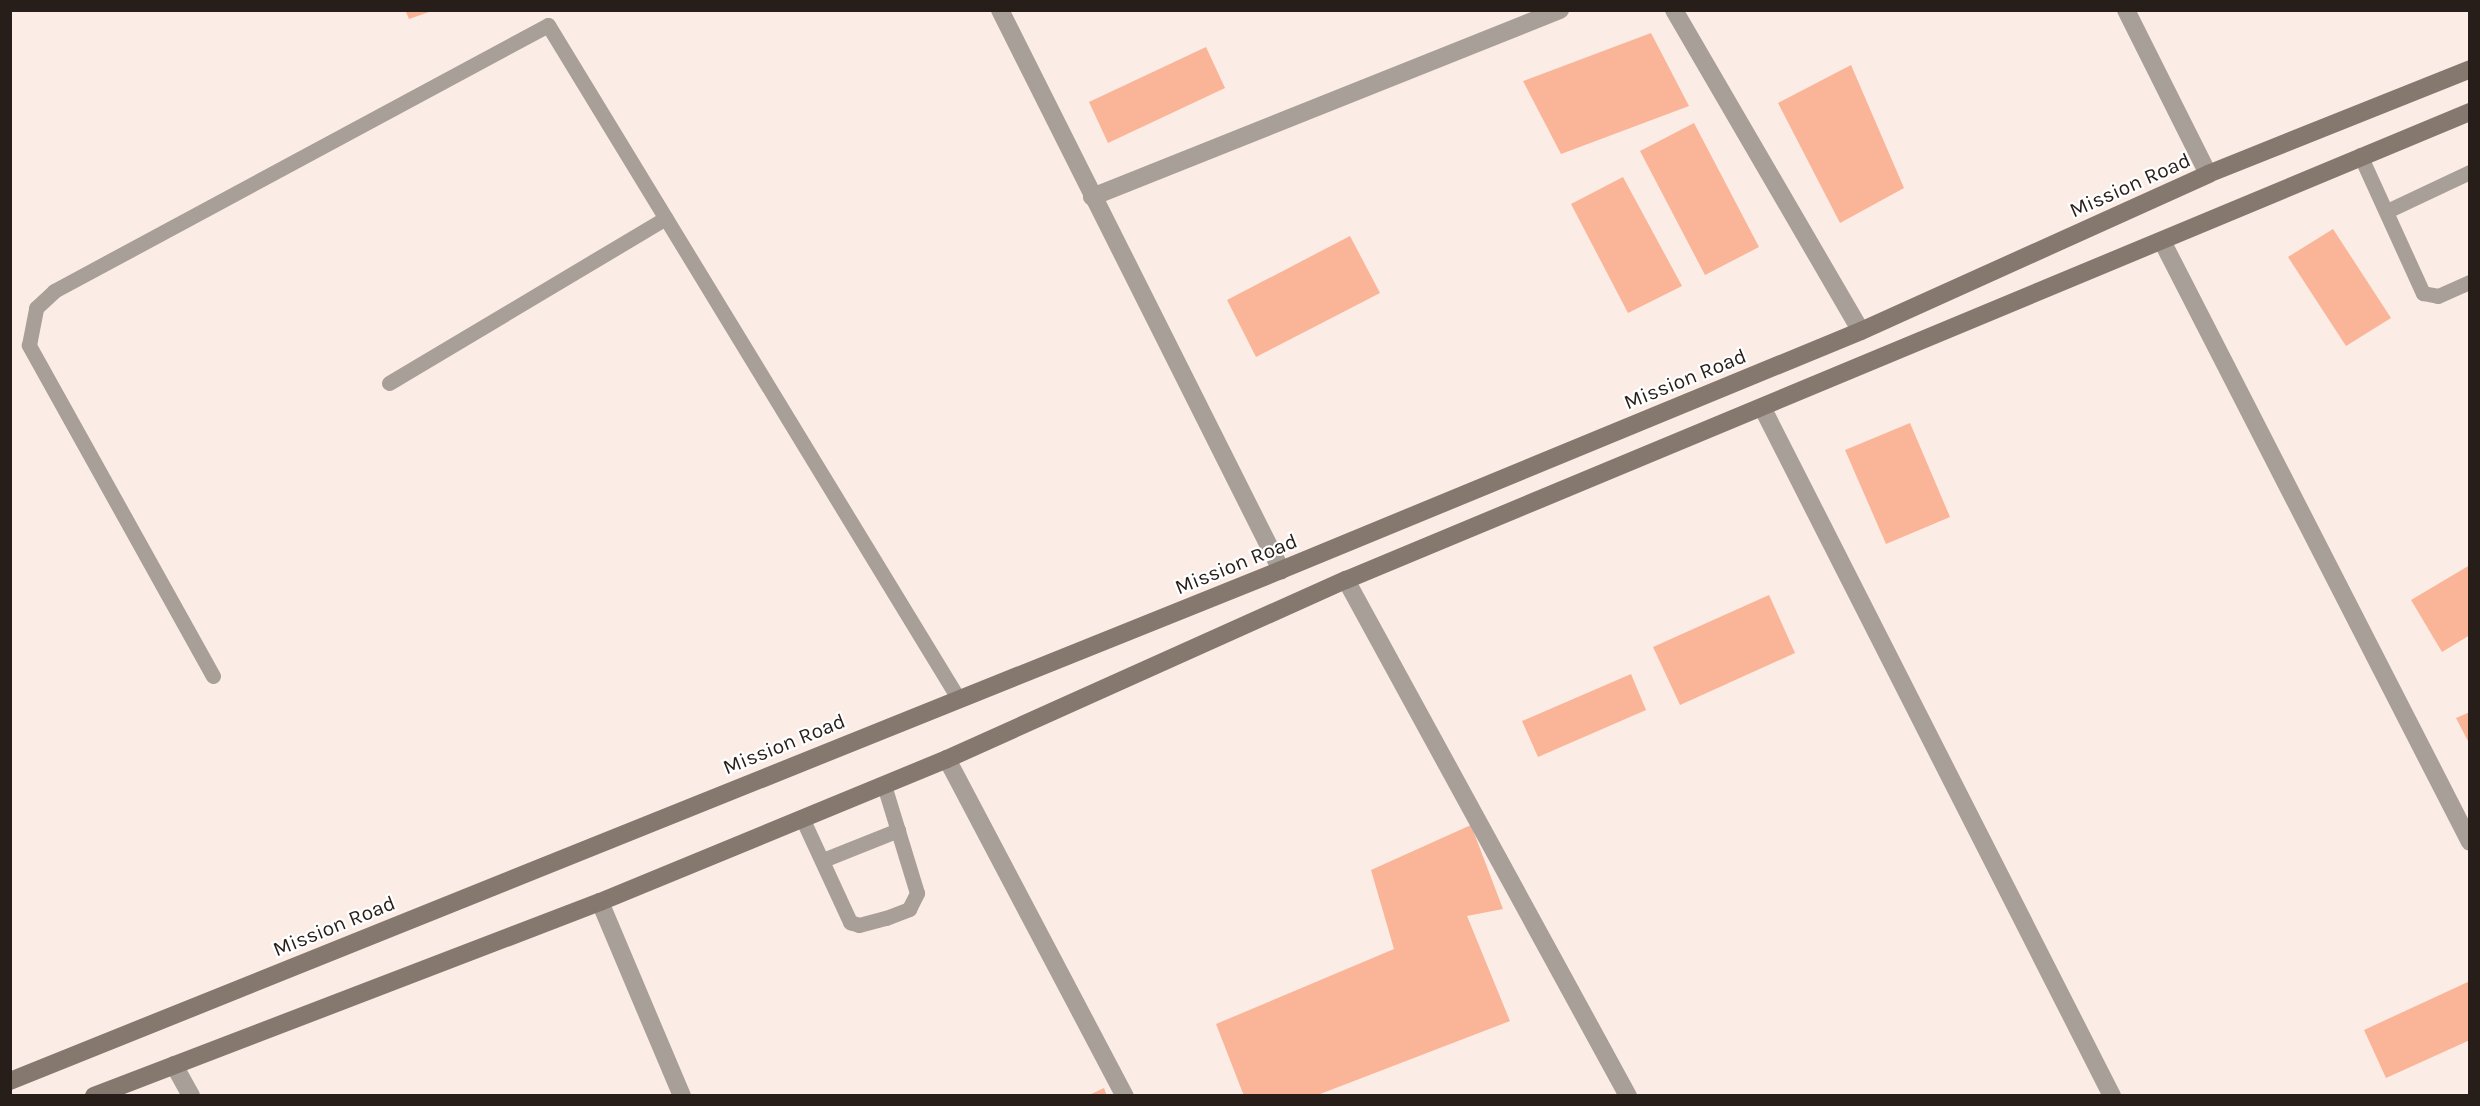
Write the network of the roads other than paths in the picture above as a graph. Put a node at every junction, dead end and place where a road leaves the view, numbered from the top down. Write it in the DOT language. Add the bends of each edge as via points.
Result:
graph roads {
  1 [pos="1000,10"];
  2 [pos="1560,10"];
  3 [pos="1674,10"];
  4 [pos="2126,10"];
  5 [pos="2469,69"];
  6 [pos="2468,115"];
  7 [pos="2360,155"];
  8 [pos="2469,172"];
  9 [pos="2208,174"];
  10 [pos="1092,197"];
  11 [pos="2387,211"];
  12 [pos="666,218"];
  13 [pos="2162,241"];
  14 [pos="2469,282"];
  15 [pos="1861,331"];
  16 [pos="388,383"];
  17 [pos="1762,407"];
  18 [pos="1281,570"];
  19 [pos="1346,580"];
  20 [pos="213,676"];
  21 [pos="958,698"];
  22 [pos="948,759"];
  23 [pos="884,785"];
  24 [pos="802,818"];
  25 [pos="898,830"];
  26 [pos="2469,842"];
  27 [pos="823,860"];
  28 [pos="600,902"];
  29 [pos="174,1065"];
  30 [pos="10,1081"];
  31 [pos="94,1095"];
  32 [pos="191,1095"];
  33 [pos="682,1095"];
  34 [pos="1125,1095"];
  35 [pos="1628,1095"];
  36 [pos="2112,1095"];
  1 -- 10 [label="street"];
  2 -- 10 [label="street"];
  3 -- 15 [label="street"];
  4 -- 9 [label="street"];
  5 -- 9 [label="street, Mission Road"];
  6 -- 7 [label="street"];
  7 -- 11 [label="lane"];
  7 -- 13 [label="street"];
  8 -- 11 [label="lane"];
  9 -- 15 [label="street, Mission Road"];
  10 -- 18 [label="street"];
  11 -- 14 [label="lane" via="2423,293 2438,296"];
  12 -- 16 [label="lane"];
  12 -- 20 [label="lane" via="548,25 54,291 36,308 29,345"];
  12 -- 21 [label="lane"];
  13 -- 17 [label="street"];
  13 -- 26 [label="street"];
  15 -- 18 [label="street, Mission Road"];
  17 -- 19 [label="street"];
  17 -- 36 [label="street"];
  18 -- 21 [label="street, Mission Road"];
  19 -- 22 [label="street"];
  19 -- 35 [label="street"];
  21 -- 30 [label="street, Mission Road"];
  22 -- 23 [label="street"];
  22 -- 34 [label="street"];
  23 -- 24 [label="street"];
  23 -- 25 [label="lane"];
  24 -- 27 [label="lane"];
  24 -- 28 [label="street"];
  25 -- 27 [label="lane"];
  25 -- 27 [label="lane" via="916,893 909,909 859,925 850,922"];
  28 -- 29 [label="street"];
  28 -- 33 [label="street"];
  29 -- 31 [label="street"];
  29 -- 32 [label="street"];
}
